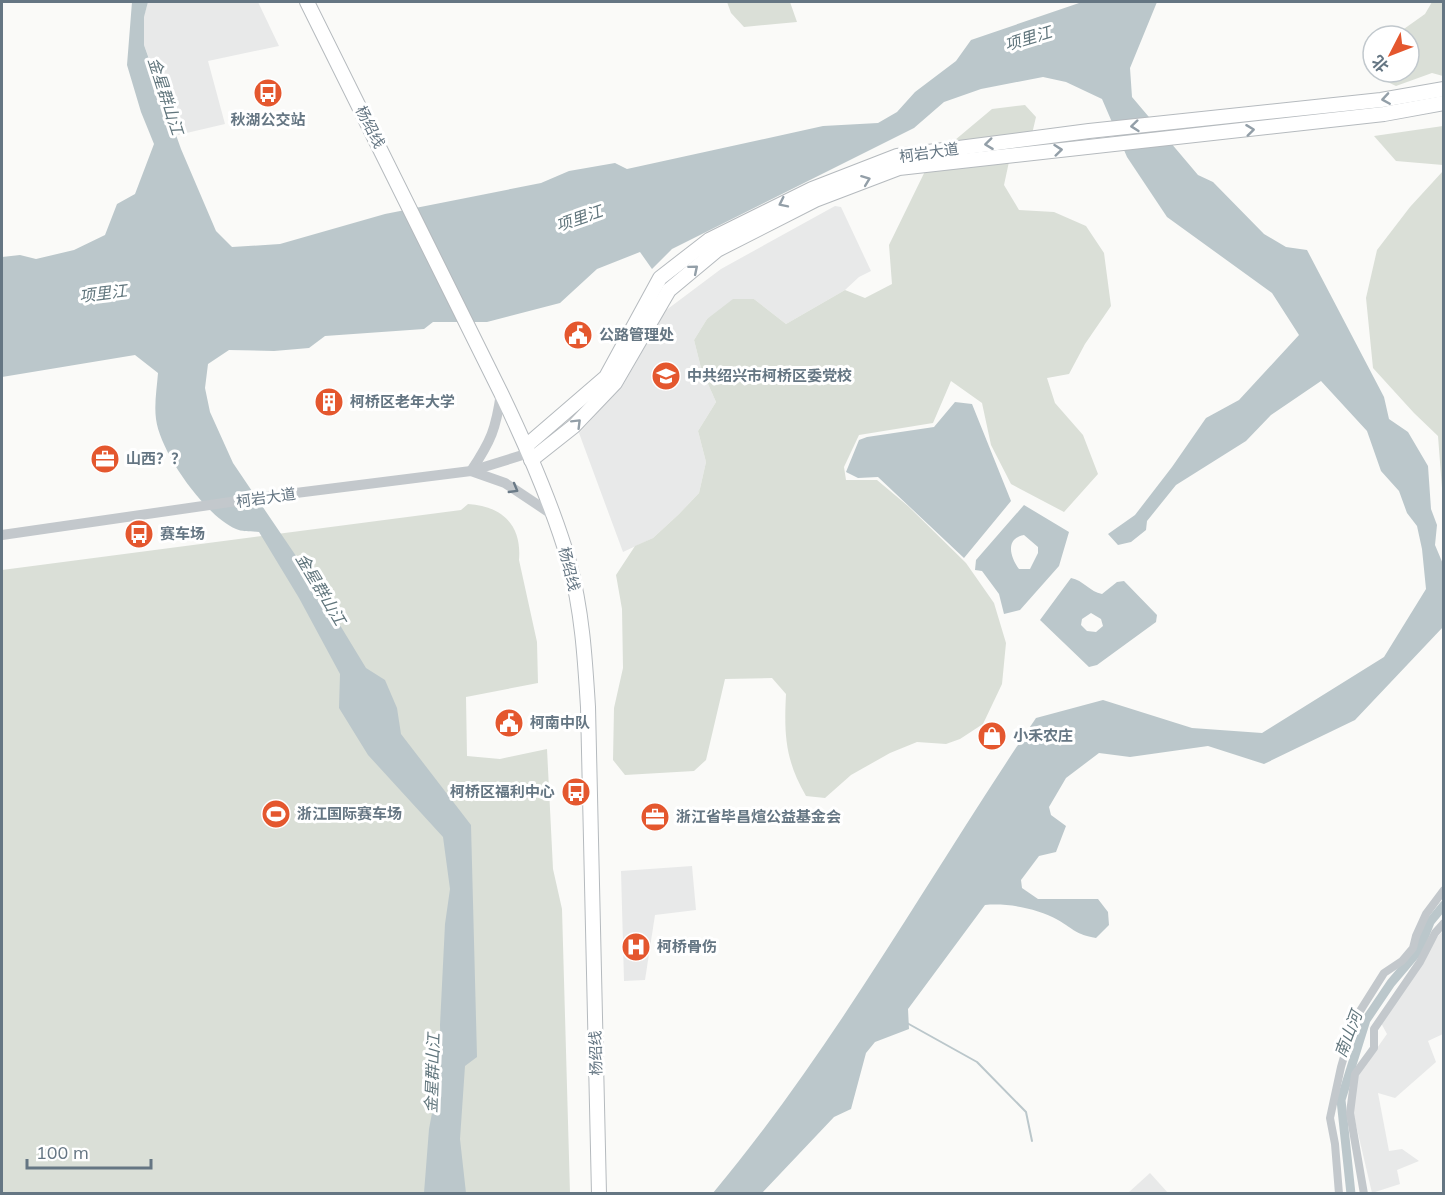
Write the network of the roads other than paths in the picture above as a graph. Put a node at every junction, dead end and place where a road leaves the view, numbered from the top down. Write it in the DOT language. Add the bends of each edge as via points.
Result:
graph roads {
  1 [pos="307,2"];
  2 [pos="1443,89"];
  3 [pos="1443,103"];
  4 [pos="501,393"];
  5 [pos="529,453"];
  6 [pos="471,471"];
  7 [pos="553,515"];
  8 [pos="2,535"];
  9 [pos="1442,894"];
  10 [pos="1443,923"];
  11 [pos="1341,1067"];
  12 [pos="1355,1074"];
  13 [pos="599,1194"];
  14 [pos="1339,1194"];
  15 [pos="1364,1194"];
  1 -- 4 [label="main road, 杨绍线"];
  2 -- 5 [label="main road, 柯岩大道, one-way" via="1381,100 897,156 812,189 709,240 660,278 606,377"];
  5 -- 3 [label="main road, 柯岩大道, one-way" via="574,426 615,383 669,290 717,250 816,200 899,168 1384,114"];
  4 -- 5 [label="main road, 杨绍线"];
  4 -- 6 [label="street" via="489,445"];
  5 -- 6 [label="street, 柯岩大道"];
  5 -- 7 [label="main road, 杨绍线"];
  6 -- 7 [label="street, one-way" via="504,483"];
  6 -- 8 [label="street, 柯岩大道"];
  7 -- 13 [label="main road, 杨绍线" via="569,563 583,630 588,696"];
  9 -- 11 [label="street" via="1426,914 1413,948 1384,973 1355,1019"];
  10 -- 12 [label="street" via="1374,1029 1374,1048"];
  11 -- 12 [label="street"];
  11 -- 14 [label="street" via="1330,1118"];
  12 -- 15 [label="street" via="1350,1113"];
}
